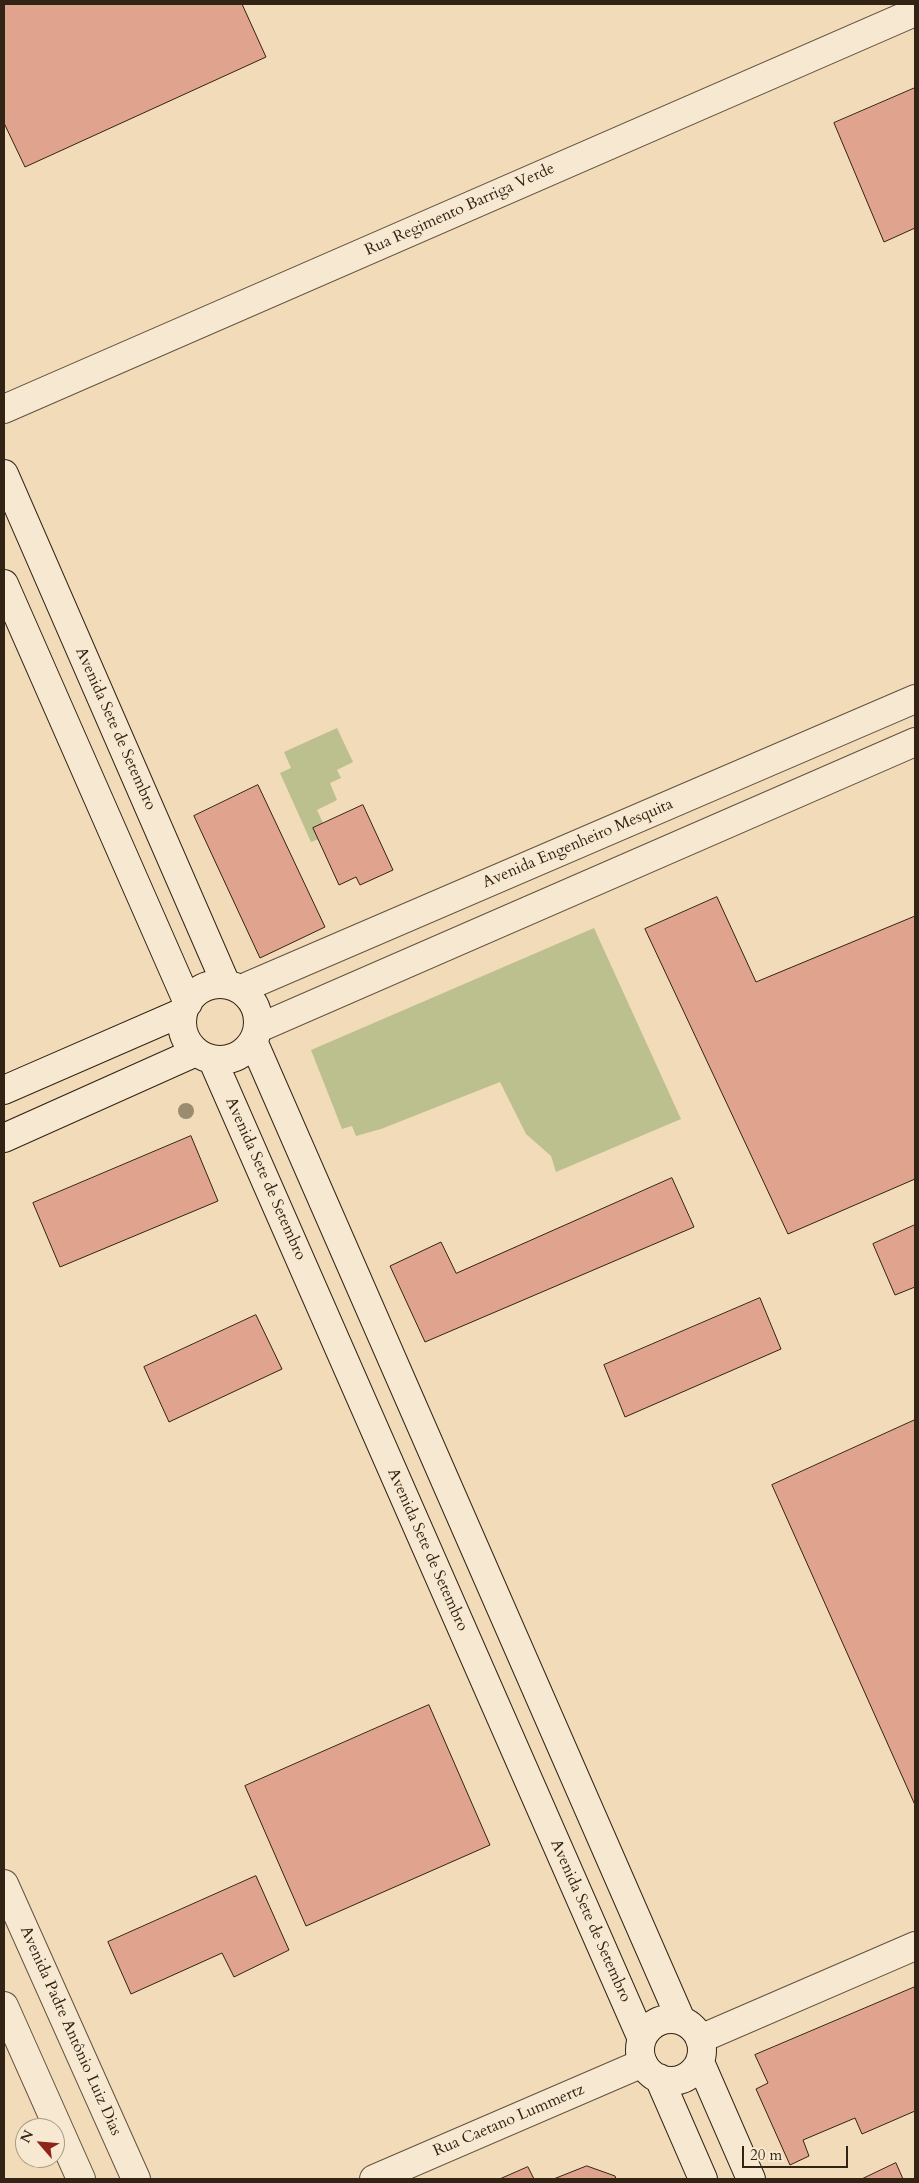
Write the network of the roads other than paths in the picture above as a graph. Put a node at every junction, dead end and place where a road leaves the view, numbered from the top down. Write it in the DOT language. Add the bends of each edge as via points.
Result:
graph roads {
  1 [pos="915,12"];
  2 [pos="4,409"];
  3 [pos="4,474"];
  4 [pos="4,584"];
  5 [pos="101,697"];
  6 [pos="915,699"];
  7 [pos="62,715"];
  8 [pos="915,742"];
  9 [pos="233,986"];
  10 [pos="185,1007"];
  11 [pos="256,1034"];
  12 [pos="205,1057"];
  13 [pos="4,1090"];
  14 [pos="4,1138"];
  15 [pos="4,1884"];
  16 [pos="915,1946"];
  17 [pos="4,2006"];
  18 [pos="681,2020"];
  19 [pos="700,2050"];
  20 [pos="648,2060"];
  21 [pos="81,2179"];
  22 [pos="136,2179"];
  23 [pos="374,2179"];
  24 [pos="703,2179"];
  25 [pos="751,2179"];
  1 -- 2 [label="main road, Rua Regimento Barriga Verde"];
  3 -- 5 [label="main road, Avenida Sete de Setembro"];
  4 -- 7 [label="main road"];
  5 -- 7 [label="main road"];
  5 -- 9 [label="main road, Avenida Sete de Setembro"];
  6 -- 9 [label="main road, Avenida Engenheiro Mesquita"];
  7 -- 10 [label="main road"];
  8 -- 11 [label="main road"];
  9 -- 10 [label="main road" via="215,984 204,987"];
  9 -- 11 [label="main road" via="249,996 255,1006 258,1016"];
  10 -- 12 [label="main road" via="184,1034"];
  10 -- 13 [label="main road"];
  11 -- 12 [label="main road" via="237,1057 227,1060"];
  11 -- 18 [label="main road"];
  12 -- 14 [label="main road"];
  12 -- 20 [label="main road, Avenida Sete de Setembro"];
  15 -- 22 [label="main road, Avenida Padre Antônio Luiz Dias"];
  16 -- 19 [label="main road"];
  17 -- 21 [label="main road"];
  18 -- 19 [label="main road" via="696,2031"];
  18 -- 20 [label="main road" via="662,2020 654,2024"];
  19 -- 20 [label="main road" via="687,2076 668,2081"];
  19 -- 25 [label="main road"];
  20 -- 23 [label="main road, Rua Caetano Lummertz"];
  20 -- 24 [label="main road, Avenida Sete de Setembro"];
}
